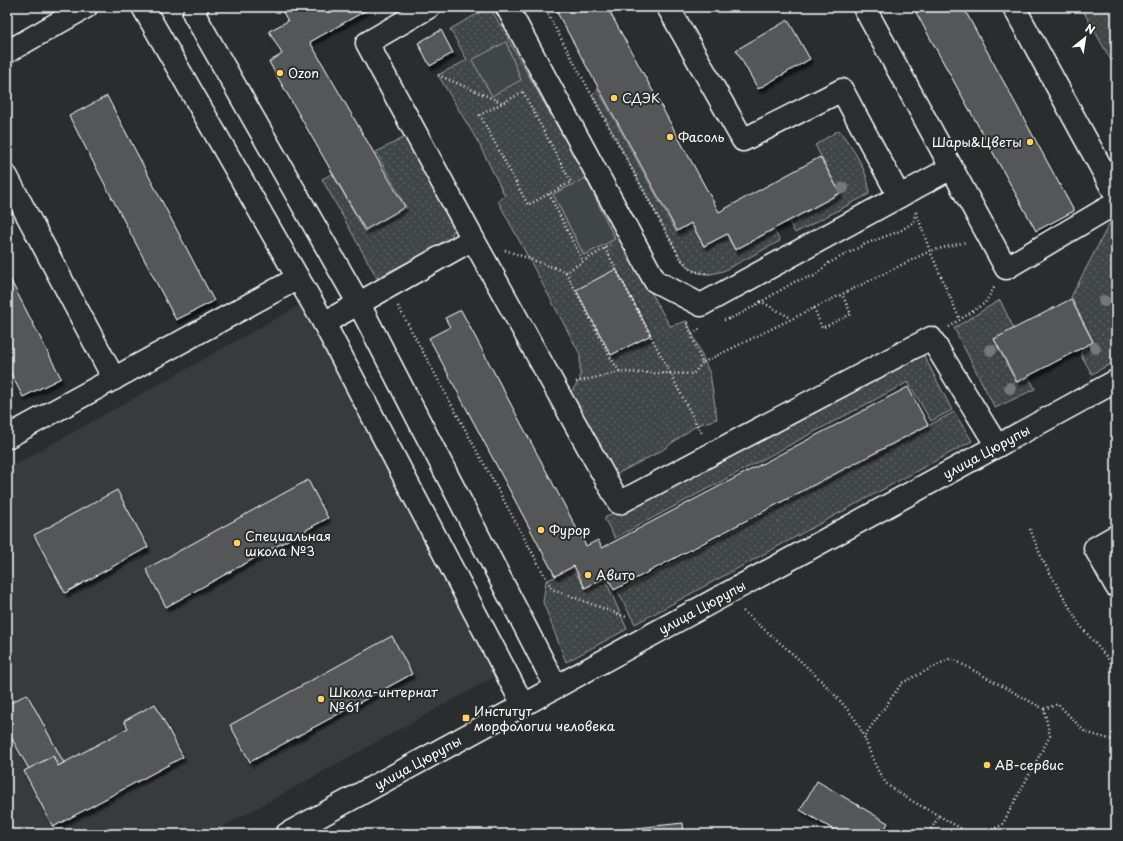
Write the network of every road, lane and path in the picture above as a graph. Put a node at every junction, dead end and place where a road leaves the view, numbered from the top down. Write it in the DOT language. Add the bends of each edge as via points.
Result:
graph roads {
  1 [pos="86,7"];
  2 [pos="143,7"];
  3 [pos="197,7"];
  4 [pos="429,7"];
  5 [pos="507,7"];
  6 [pos="544,7"];
  7 [pos="668,7"];
  8 [pos="864,7"];
  9 [pos="1014,7"];
  10 [pos="7,52"];
  11 [pos="438,75"];
  12 [pos="503,103"];
  13 [pos="951,168"];
  14 [pos="7,177"];
  15 [pos="549,194"];
  16 [pos="1116,195"];
  17 [pos="899,196"];
  18 [pos="1116,203"];
  19 [pos="630,234"];
  20 [pos="988,236"];
  21 [pos="473,239"];
  22 [pos="605,248"];
  23 [pos="930,251"];
  24 [pos="583,262"];
  25 [pos="1006,268"];
  26 [pos="566,272"];
  27 [pos="713,274"];
  28 [pos="298,278"];
  29 [pos="742,282"];
  30 [pos="842,294"];
  31 [pos="395,301"];
  32 [pos="761,302"];
  33 [pos="359,304"];
  34 [pos="814,308"];
  35 [pos="791,319"];
  36 [pos="717,320"];
  37 [pos="960,320"];
  38 [pos="687,322"];
  39 [pos="324,324"];
  40 [pos="704,325"];
  41 [pos="692,334"];
  42 [pos="931,338"];
  43 [pos="702,363"];
  44 [pos="620,372"];
  45 [pos="672,373"];
  46 [pos="114,379"];
  47 [pos="580,380"];
  48 [pos="1116,381"];
  49 [pos="698,425"];
  50 [pos="7,437"];
  51 [pos="997,446"];
  52 [pos="1030,529"];
  53 [pos="1116,536"];
  54 [pos="1116,586"];
  55 [pos="725,595"];
  56 [pos="626,616"];
  57 [pos="1116,676"];
  58 [pos="556,687"];
  59 [pos="523,705"];
  60 [pos="1044,709"];
  61 [pos="865,735"];
  62 [pos="1116,741"];
  63 [pos="939,816"];
  64 [pos="1116,823"];
  65 [pos="984,833"];
  66 [pos="287,834"];
  67 [pos="928,834"];
  68 [pos="971,834"];
  69 [pos="993,834"];
  70 [pos="1108,834"];
  1 -- 10 [label="street"];
  2 -- 28 [label="street"];
  3 -- 33 [label="street" via="194,14"];
  4 -- 21 [label="street" via="367,43"];
  5 -- 19 [label="street"];
  6 -- 27 [label="path" via="680,258 692,271"];
  7 -- 17 [label="street" via="742,140 842,90"];
  8 -- 13 [label="street"];
  9 -- 16 [label="street"];
  11 -- 12 [label="path"];
  12 -- 15 [label="path" via="523,92 571,182"];
  12 -- 15 [label="path" via="480,115 528,205"];
  13 -- 17 [label="street"];
  13 -- 20 [label="street"];
  14 -- 46 [label="street"];
  15 -- 24 [label="path"];
  17 -- 29 [label="street"];
  18 -- 25 [label="street"];
  19 -- 22 [label="path"];
  19 -- 29 [label="street" via="655,281 701,304"];
  20 -- 23 [label="path"];
  20 -- 25 [label="street"];
  21 -- 26 [label="path"];
  21 -- 33 [label="street"];
  21 -- 42 [label="street" via="619,503"];
  22 -- 24 [label="path"];
  22 -- 45 [label="path"];
  23 -- 30 [label="path"];
  23 -- 32 [label="path" via="915,211 914,222 900,231 864,244 829,263 814,276 796,281"];
  23 -- 37 [label="path"];
  24 -- 26 [label="path"];
  25 -- 37 [label="path" via="986,303"];
  26 -- 44 [label="path"];
  28 -- 39 [label="street"];
  28 -- 46 [label="street"];
  29 -- 32 [label="path" via="746,292"];
  30 -- 34 [label="path"];
  30 -- 34 [label="path" via="851,314 822,328"];
  31 -- 56 [label="path" via="552,589"];
  32 -- 35 [label="path"];
  32 -- 36 [label="path" via="729,319"];
  33 -- 39 [label="street"];
  33 -- 58 [label="street"];
  34 -- 35 [label="path"];
  35 -- 43 [label="path"];
  37 -- 42 [label="path"];
  38 -- 41 [label="path"];
  39 -- 59 [label="street"];
  40 -- 41 [label="path"];
  41 -- 43 [label="path"];
  42 -- 51 [label="street"];
  43 -- 45 [label="path" via="693,374"];
  44 -- 45 [label="path"];
  44 -- 47 [label="path"];
  45 -- 49 [label="path"];
  46 -- 50 [label="street"];
  48 -- 51 [label="street, улица Цюрупы"];
  51 -- 55 [label="street, улица Цюрупы"];
  52 -- 57 [label="path" via="1042,558 1079,624 1114,666"];
  53 -- 54 [label="street" via="1095,548"];
  55 -- 58 [label="street, улица Цюрупы"];
  55 -- 61 [label="path" via="831,690"];
  58 -- 59 [label="street, улица Цюрупы"];
  59 -- 66 [label="street, улица Цюрупы"];
  60 -- 61 [label="path" via="952,658 902,683"];
  60 -- 62 [label="path" via="1058,704 1085,732"];
  60 -- 65 [label="path" via="1050,736 1002,825"];
  61 -- 63 [label="path" via="875,764 888,785"];
  63 -- 67 [label="path"];
  63 -- 68 [label="path"];
  64 -- 70 [label="path"];
  65 -- 69 [label="path"];
}
